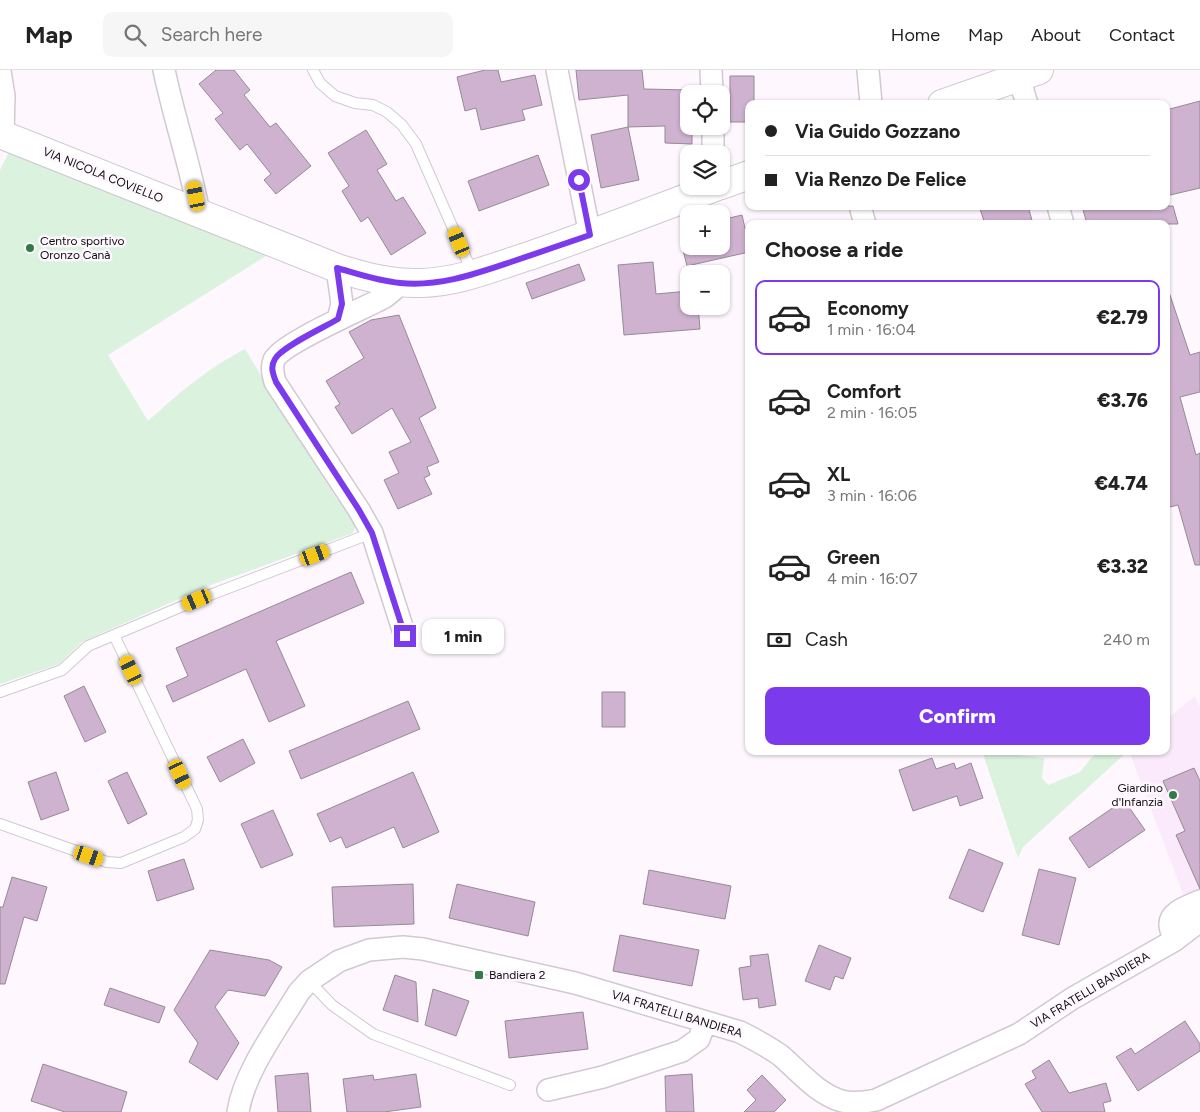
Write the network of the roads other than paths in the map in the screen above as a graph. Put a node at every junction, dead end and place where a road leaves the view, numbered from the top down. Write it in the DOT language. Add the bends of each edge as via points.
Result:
graph roads {
  1 [pos="164,70"];
  2 [pos="313,70"];
  3 [pos="557,70"];
  4 [pos="711,70"];
  5 [pos="868,70"];
  6 [pos="0,71"];
  7 [pos="1029,73"];
  8 [pos="712,85"];
  9 [pos="871,100"];
  10 [pos="953,100"];
  11 [pos="1027,100"];
  12 [pos="2,134"];
  13 [pos="745,176"];
  14 [pos="730,182"];
  15 [pos="694,195"];
  16 [pos="199,213"];
  17 [pos="590,235"];
  18 [pos="337,268"];
  19 [pos="473,275"];
  20 [pos="400,283"];
  21 [pos="338,319"];
  22 [pos="372,533"];
  23 [pos="114,635"];
  24 [pos="405,636"];
  25 [pos="0,692"];
  26 [pos="0,824"];
  27 [pos="1200,901"];
  28 [pos="1200,921"];
  29 [pos="1175,940"];
  30 [pos="309,981"];
  31 [pos="705,1022"];
  32 [pos="510,1085"];
  33 [pos="548,1090"];
  34 [pos="238,1112"];
  1 -- 16 [label="street"];
  2 -- 19 [label="lane" via="320,83 335,96 387,112 407,131 416,144"];
  3 -- 17 [label="street"];
  4 -- 8 [label="street"];
  5 -- 9 [label="street"];
  6 -- 12 [label="street" via="4,96"];
  7 -- 10 [label="main road"];
  7 -- 11 [label="street"];
  12 -- 16 [label="main road, VIA NICOLA COVIELLO"];
  13 -- 14 [label="main road, VIA NICOLA COVIELLO"];
  15 -- 17 [label="main road, VIA NICOLA COVIELLO"];
  16 -- 18 [label="main road, VIA NICOLA COVIELLO"];
  17 -- 19 [label="main road, VIA NICOLA COVIELLO"];
  18 -- 20 [label="main road, VIA NICOLA COVIELLO"];
  18 -- 21 [label="street" via="342,304"];
  19 -- 20 [label="main road, VIA NICOLA COVIELLO" via="448,281"];
  20 -- 21 [label="street" via="385,297"];
  21 -- 22 [label="street" via="282,350 272,370 276,382"];
  22 -- 23 [label="lane"];
  22 -- 24 [label="street"];
  23 -- 25 [label="lane" via="88,646 62,670"];
  23 -- 26 [label="lane" via="197,809 195,829 184,837 114,863"];
  27 -- 29 [label="street" via="1170,919 1169,926"];
  28 -- 29 [label="street, VIA FRATELLI BANDIERA"];
  29 -- 31 [label="street, VIA FRATELLI BANDIERA" via="1073,998 1019,1034 876,1100 843,1101 826,1095 762,1043 740,1032"];
  30 -- 31 [label="street, VIA FRATELLI BANDIERA" via="339,961 369,950 423,949 575,983"];
  30 -- 32 [label="lane" via="332,1005 373,1034"];
  30 -- 34 [label="street, VIA FRATELLI BANDIERA" via="250,1073"];
  31 -- 33 [label="street" via="699,1040 682,1051 603,1077"];
}
